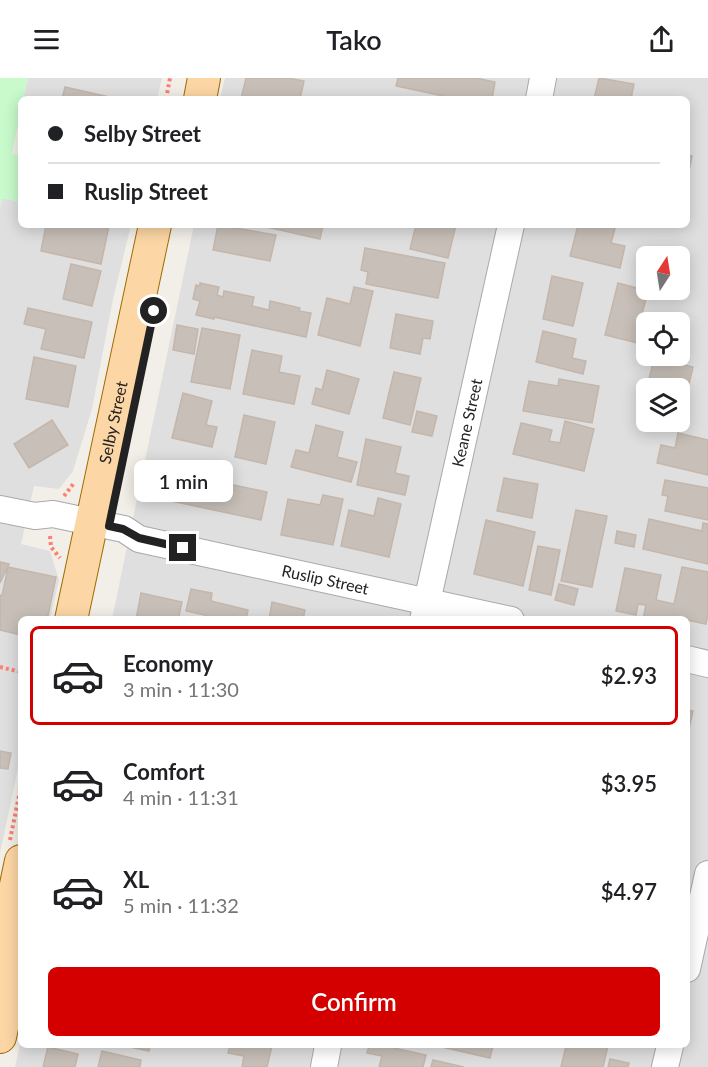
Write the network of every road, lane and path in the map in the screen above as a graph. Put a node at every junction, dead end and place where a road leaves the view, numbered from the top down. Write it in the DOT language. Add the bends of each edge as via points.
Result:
graph roads {
  1 [pos="170,78"];
  2 [pos="186,78"];
  3 [pos="204,78"];
  4 [pos="543,78"];
  5 [pos="167,96"];
  6 [pos="183,96"];
  7 [pos="201,96"];
  8 [pos="540,96"];
  9 [pos="154,228"];
  10 [pos="172,228"];
  11 [pos="510,228"];
  12 [pos="0,509"];
  13 [pos="99,530"];
  14 [pos="425,610"];
  15 [pos="72,616"];
  16 [pos="89,616"];
  17 [pos="477,616"];
  18 [pos="690,660"];
  19 [pos="708,664"];
  20 [pos="0,667"];
  21 [pos="18,671"];
  22 [pos="18,818"];
  23 [pos="15,851"];
  24 [pos="708,874"];
  25 [pos="18,952"];
  26 [pos="690,955"];
  27 [pos="0,961"];
  28 [pos="0,1036"];
  29 [pos="328,1048"];
  30 [pos="670,1048"];
  31 [pos="324,1067"];
  32 [pos="665,1067"];
  1 -- 5 [label="path"];
  2 -- 6 [label="main road"];
  3 -- 7 [label="main road"];
  4 -- 8 [label="street"];
  9 -- 13 [label="main road, Selby Street"];
  10 -- 13 [label="main road, Selby Street"];
  11 -- 14 [label="street, Keane Street"];
  12 -- 13 [label="street, Ruslip Street" via="35,516 51,526"];
  13 -- 14 [label="street, Ruslip Street" via="123,529 139,538"];
  13 -- 15 [label="main road, Selby Street"];
  13 -- 16 [label="main road, Selby Street"];
  14 -- 17 [label="street, Ruslip Street"];
  18 -- 19 [label="street"];
  20 -- 21 [label="path"];
  22 -- 23 [label="path"];
  23 -- 27 [label="main road"];
  24 -- 26 [label="street"];
  25 -- 28 [label="main road"];
  29 -- 31 [label="street"];
  30 -- 32 [label="street"];
}
